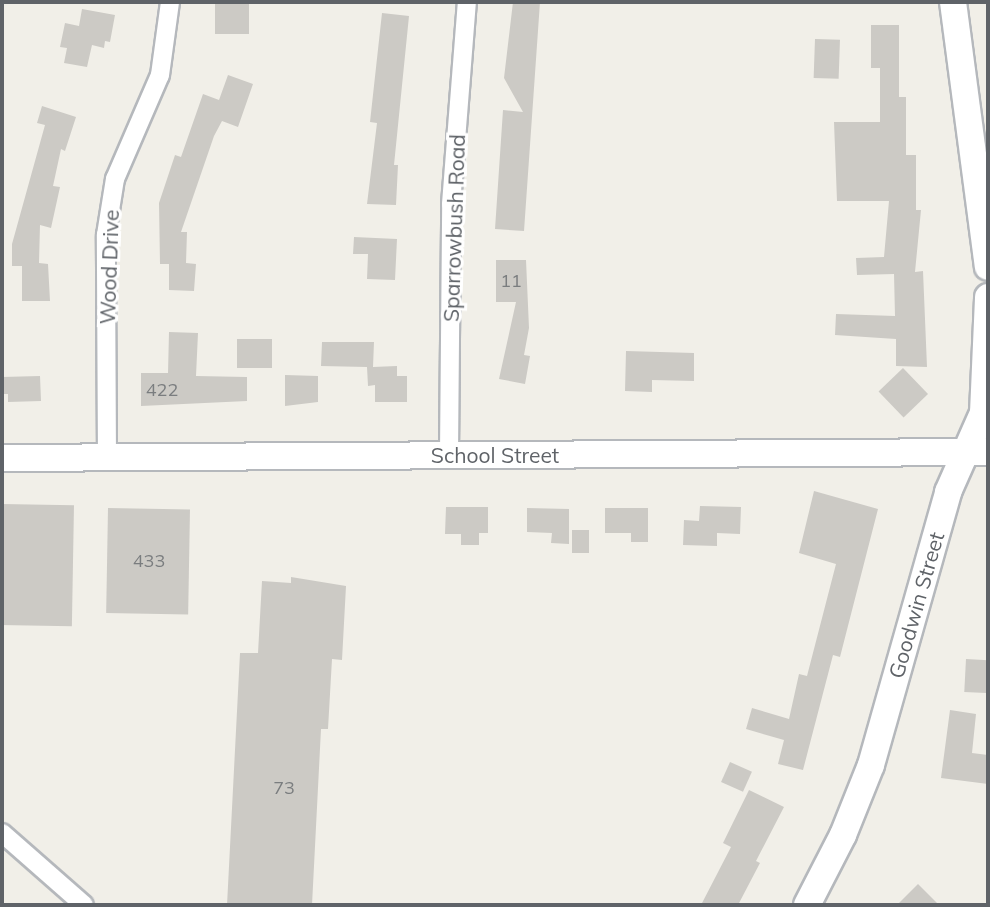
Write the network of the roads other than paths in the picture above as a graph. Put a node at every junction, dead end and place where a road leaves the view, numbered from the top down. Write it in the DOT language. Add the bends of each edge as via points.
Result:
graph roads {
  1 [pos="170,2"];
  2 [pos="467,2"];
  3 [pos="953,2"];
  4 [pos="988,267"];
  5 [pos="988,298"];
  6 [pos="449,454"];
  7 [pos="978,454"];
  8 [pos="2,458"];
  9 [pos="107,459"];
  10 [pos="2,833"];
  11 [pos="85,905"];
  12 [pos="809,905"];
  1 -- 9 [label="street, Wood Drive" via="160,75 115,179 106,235"];
  2 -- 6 [label="street, Sparrowbush Road" via="451,204"];
  3 -- 4 [label="main road"];
  5 -- 7 [label="main road, Goodwin Street"];
  6 -- 7 [label="main road, School Street"];
  6 -- 9 [label="main road, School Street"];
  7 -- 12 [label="main road, Goodwin Street" via="948,492 871,765 844,835"];
  8 -- 9 [label="main road, School Street"];
  10 -- 11 [label="street"];
}
